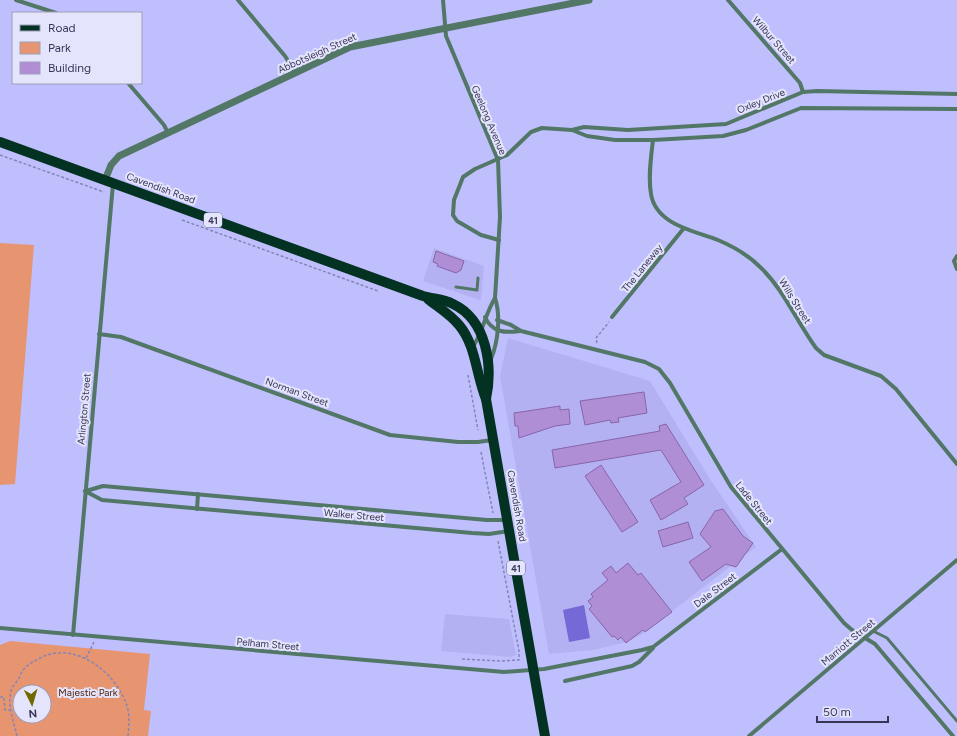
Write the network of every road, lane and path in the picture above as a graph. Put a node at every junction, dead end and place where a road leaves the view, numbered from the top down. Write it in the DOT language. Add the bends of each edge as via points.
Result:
graph roads {
  1 [pos="16,0"];
  2 [pos="238,0"];
  3 [pos="443,0"];
  4 [pos="589,0"];
  5 [pos="728,0"];
  6 [pos="53,12"];
  7 [pos="445,27"];
  8 [pos="296,73"];
  9 [pos="129,84"];
  10 [pos="803,92"];
  11 [pos="957,94"];
  12 [pos="957,109"];
  13 [pos="572,130"];
  14 [pos="168,134"];
  15 [pos="653,140"];
  16 [pos="0,142"];
  17 [pos="0,155"];
  18 [pos="498,160"];
  19 [pos="109,182"];
  20 [pos="104,192"];
  21 [pos="179,219"];
  22 [pos="684,228"];
  23 [pos="499,240"];
  24 [pos="957,256"];
  25 [pos="957,269"];
  26 [pos="478,278"];
  27 [pos="456,287"];
  28 [pos="382,292"];
  29 [pos="426,297"];
  30 [pos="495,298"];
  31 [pos="485,317"];
  32 [pos="612,317"];
  33 [pos="497,320"];
  34 [pos="480,330"];
  35 [pos="496,330"];
  36 [pos="521,331"];
  37 [pos="99,334"];
  38 [pos="596,338"];
  39 [pos="472,348"];
  40 [pos="488,365"];
  41 [pos="467,372"];
  42 [pos="486,399"];
  43 [pos="478,430"];
  44 [pos="493,439"];
  45 [pos="482,452"];
  46 [pos="957,464"];
  47 [pos="85,491"];
  48 [pos="198,494"];
  49 [pos="197,509"];
  50 [pos="493,514"];
  51 [pos="508,520"];
  52 [pos="510,531"];
  53 [pos="498,542"];
  54 [pos="782,549"];
  55 [pos="957,560"];
  56 [pos="0,628"];
  57 [pos="873,631"];
  58 [pos="73,635"];
  59 [pos="96,637"];
  60 [pos="866,637"];
  61 [pos="657,644"];
  62 [pos="86,658"];
  63 [pos="462,659"];
  64 [pos="534,670"];
  65 [pos="565,680"];
  66 [pos="0,697"];
  67 [pos="11,710"];
  68 [pos="957,721"];
  69 [pos="17,736"];
  70 [pos="128,736"];
  71 [pos="545,736"];
  72 [pos="748,736"];
  73 [pos="953,736"];
  1 -- 6 [label="street"];
  2 -- 8 [label="street"];
  3 -- 7 [label="street, Geelong Avenue"];
  4 -- 7 [label="street, Abbotsleigh Street"];
  5 -- 10 [label="street, Wilbur Street" via="800,83"];
  7 -- 8 [label="street, Abbotsleigh Street" via="350,47"];
  7 -- 18 [label="street, Geelong Avenue" via="452,55"];
  8 -- 14 [label="street, Abbotsleigh Street"];
  9 -- 14 [label="street" via="164,125"];
  10 -- 11 [label="street, Oxley Drive"];
  10 -- 13 [label="street, Oxley Drive" via="726,124 628,130 584,127"];
  12 -- 15 [label="street, Oxley Drive" via="801,108 746,130 723,136"];
  13 -- 15 [label="street, Oxley Drive" via="587,136 608,139"];
  13 -- 18 [label="street, Oxley Drive" via="542,128 531,132 507,155"];
  14 -- 19 [label="street, Abbotsleigh Street" via="119,156 111,165"];
  15 -- 22 [label="street, Wills Street" via="651,195 657,208 672,223"];
  16 -- 19 [label="main road, Cavendish Road / 41"];
  17 -- 20 [label="path"];
  18 -- 23 [label="street, Geelong Avenue"];
  18 -- 23 [label="street, Oxley Drive" via="463,177 454,200 453,215 457,221 481,235"];
  19 -- 29 [label="main road, Cavendish Road / 41"];
  19 -- 37 [label="street, Arlington Street"];
  21 -- 28 [label="path"];
  22 -- 32 [label="street, The Laneway"];
  22 -- 46 [label="street, Wills Street" via="719,241 758,265 772,279 816,348 824,355 881,376 896,389"];
  23 -- 30 [label="street, Geelong Avenue"];
  24 -- 25 [label="street" via="954,261"];
  26 -- 27 [label="lane" via="477,290"];
  29 -- 34 [label="main road, Cavendish Road / 41" via="455,305 472,319"];
  29 -- 39 [label="main road, Cavendish Road / 41" via="459,324"];
  30 -- 31 [label="street, Geelong Avenue"];
  30 -- 33 [label="street, Geelong Avenue"];
  31 -- 34 [label="street, Geelong Avenue"];
  31 -- 35 [label="street"];
  32 -- 38 [label="path"];
  33 -- 35 [label="street, Geelong Avenue"];
  33 -- 36 [label="street, Lade Street"];
  34 -- 39 [label="street, Geelong Avenue"];
  34 -- 40 [label="main road, Cavendish Road / 41"];
  35 -- 36 [label="street, Lade Street"];
  35 -- 40 [label="street, Geelong Avenue" via="494,348"];
  36 -- 54 [label="street, Lade Street" via="645,362 659,369 670,383 731,487"];
  37 -- 44 [label="street, Norman Street" via="121,337 390,435 458,442"];
  37 -- 47 [label="street, Arlington Street"];
  39 -- 42 [label="main road, Cavendish Road / 41"];
  40 -- 42 [label="main road, Cavendish Road / 41" via="489,386"];
  41 -- 43 [label="path"];
  42 -- 44 [label="main road, Cavendish Road / 41"];
  44 -- 51 [label="main road, Cavendish Road / 41"];
  45 -- 50 [label="path"];
  47 -- 48 [label="street, Walker Street" via="103,486"];
  47 -- 49 [label="street, Walker Street" via="102,500"];
  47 -- 58 [label="street, Arlington Street"];
  48 -- 49 [label="street"];
  48 -- 51 [label="street, Walker Street"];
  49 -- 52 [label="street, Walker Street" via="472,533"];
  51 -- 52 [label="main road, Cavendish Road / 41"];
  52 -- 64 [label="main road, Cavendish Road / 41"];
  53 -- 63 [label="path" via="519,660"];
  54 -- 60 [label="street, Lade Street" via="847,626"];
  54 -- 61 [label="street, Dale Street"];
  55 -- 57 [label="street, Marriott Street"];
  56 -- 58 [label="street, Pelham Street"];
  57 -- 60 [label="street, Marriott Street"];
  57 -- 68 [label="lane" via="887,638"];
  58 -- 59 [label="street, Pelham Street"];
  59 -- 62 [label="path"];
  59 -- 64 [label="street, Pelham Street" via="504,672"];
  60 -- 72 [label="street, Marriott Street"];
  60 -- 73 [label="street, Lade Street" via="876,645"];
  61 -- 64 [label="street, Dale Street" via="642,650"];
  61 -- 65 [label="street, Dale Street" via="635,665"];
  62 -- 67 [label="path" via="72,654 49,653 21,670 11,691"];
  62 -- 70 [label="path" via="102,668 119,690 130,718"];
  64 -- 71 [label="main road, Cavendish Road / 41"];
  66 -- 67 [label="path" via="4,697 6,710"];
  67 -- 69 [label="path"];
}
